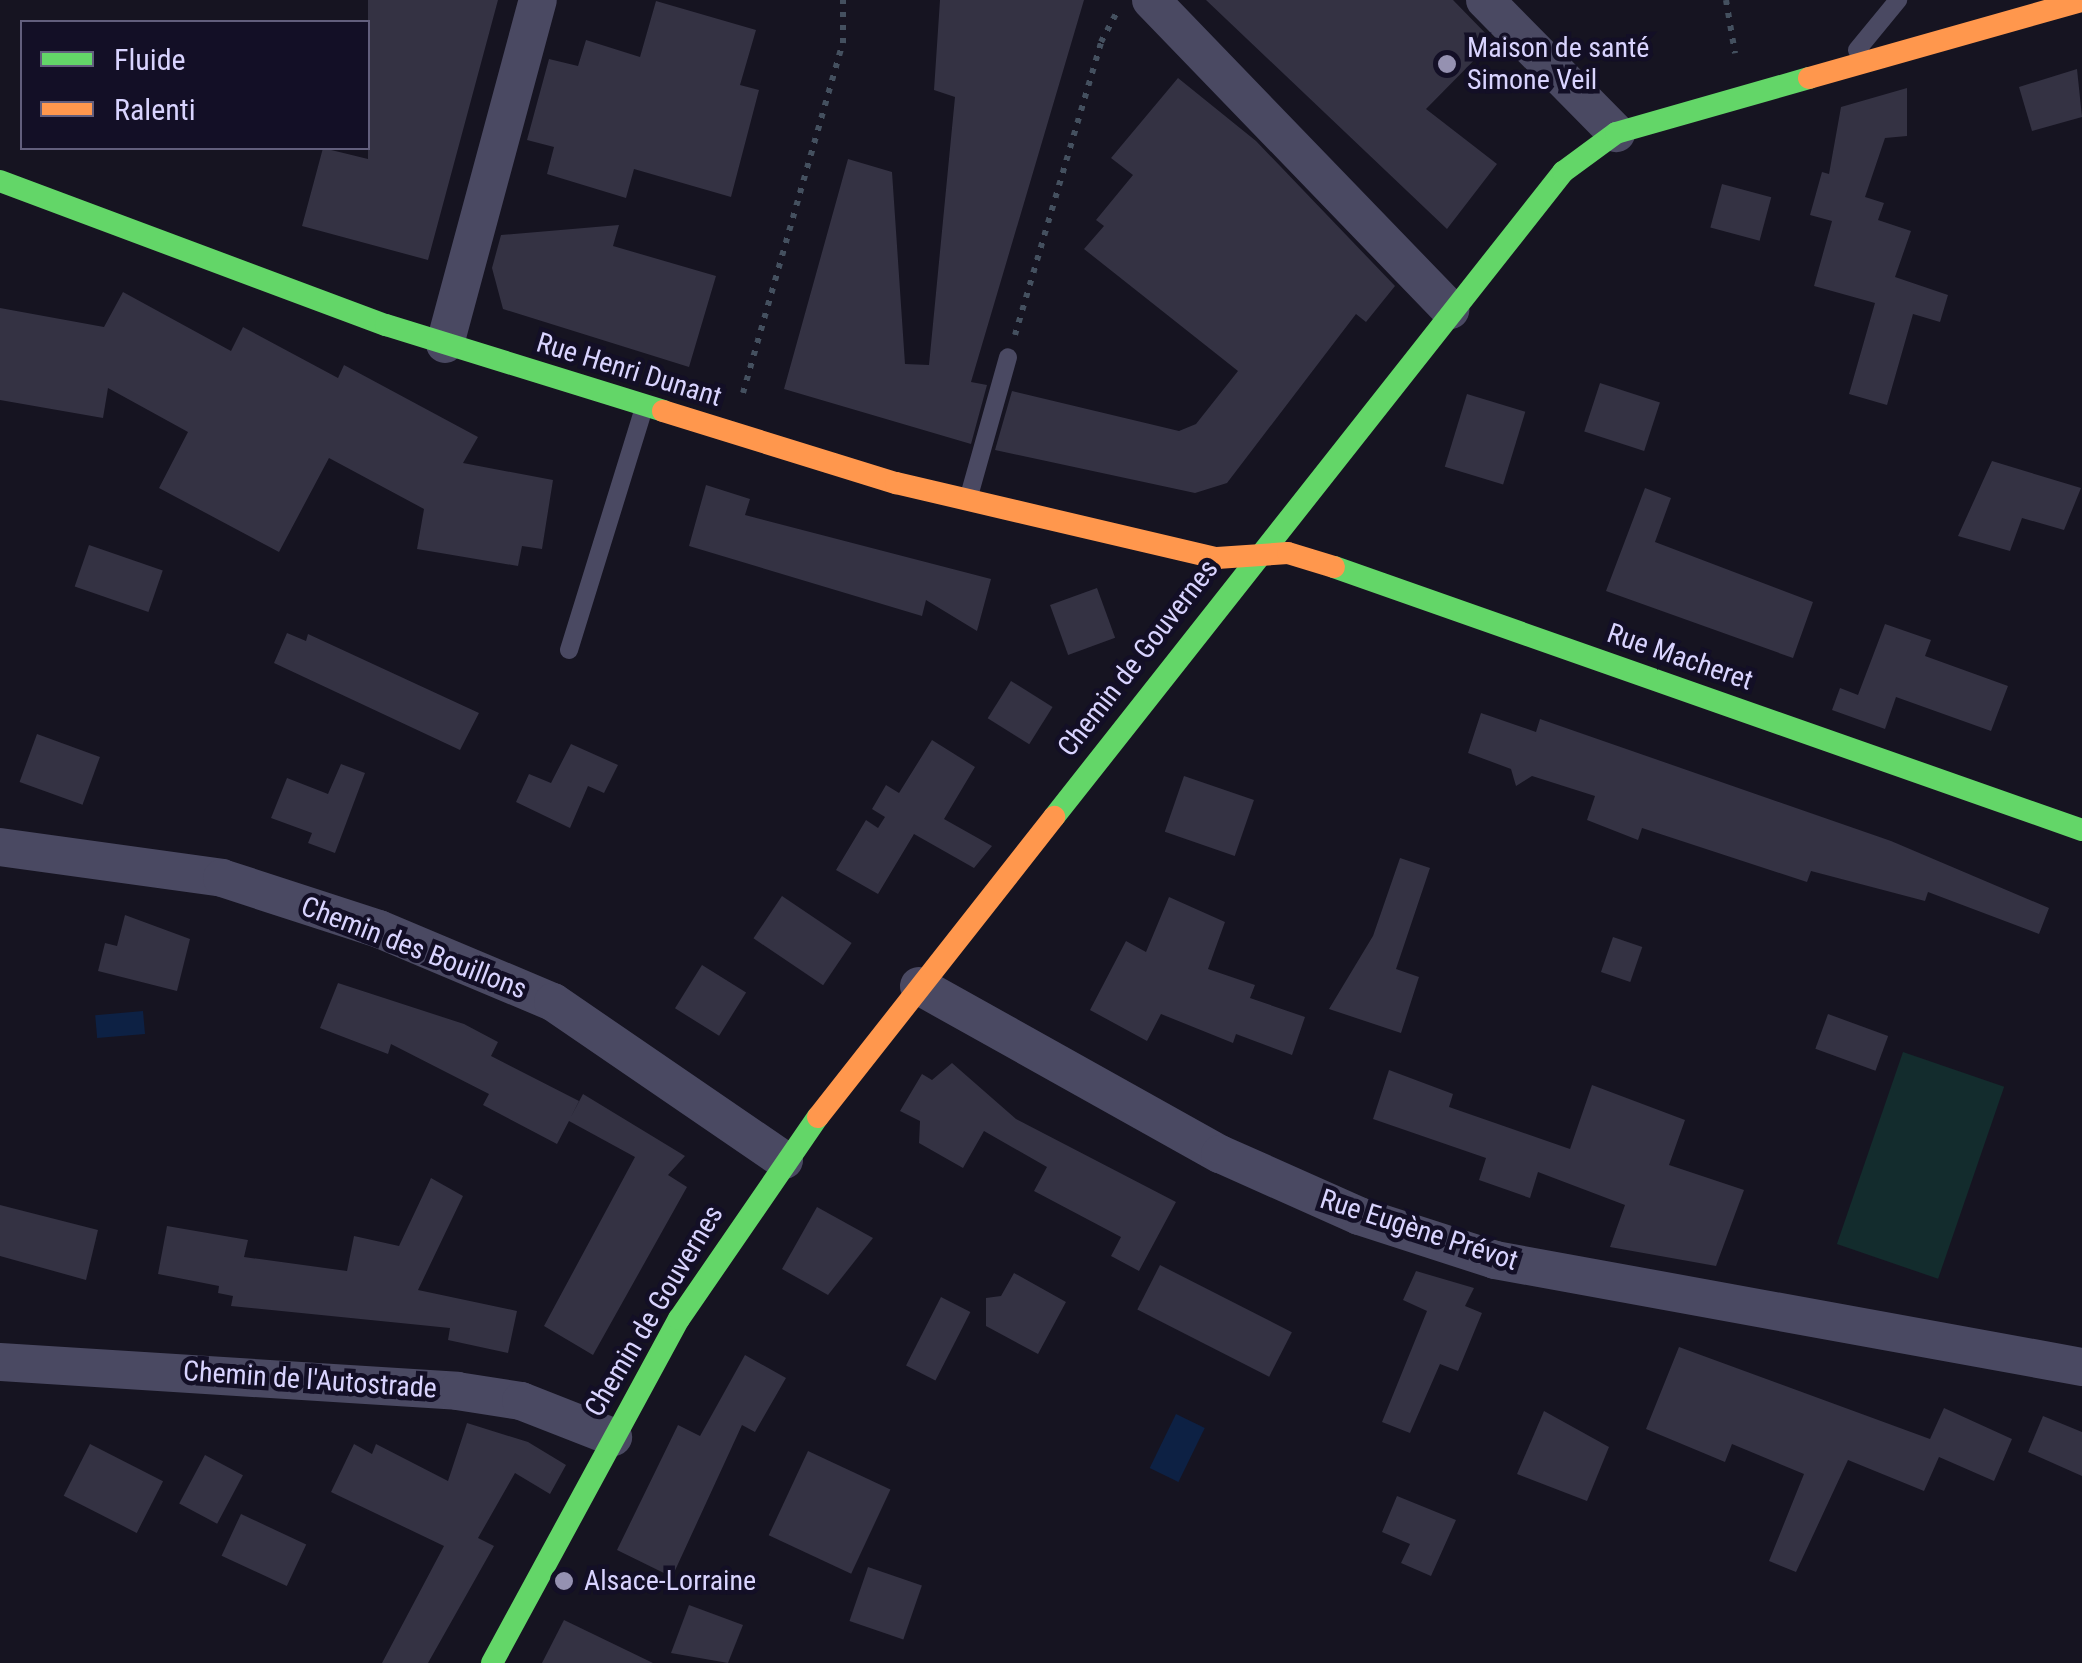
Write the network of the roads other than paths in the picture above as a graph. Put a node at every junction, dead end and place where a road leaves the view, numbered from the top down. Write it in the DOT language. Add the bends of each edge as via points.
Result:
graph roads {
  1 [pos="538,0"];
  2 [pos="1151,0"];
  3 [pos="1484,0"];
  4 [pos="1898,0"];
  5 [pos="2082,1"];
  6 [pos="1840,71"];
  7 [pos="1616,134"];
  8 [pos="0,181"];
  9 [pos="1450,310"];
  10 [pos="446,344"];
  11 [pos="1008,357"];
  12 [pos="644,406"];
  13 [pos="968,500"];
  14 [pos="1256,558"];
  15 [pos="569,650"];
  16 [pos="2082,830"];
  17 [pos="0,847"];
  18 [pos="919,986"];
  19 [pos="784,1160"];
  20 [pos="0,1362"];
  21 [pos="2082,1367"];
  22 [pos="613,1436"];
  23 [pos="492,1663"];
  1 -- 10 [label="street"];
  2 -- 9 [label="street"];
  3 -- 7 [label="street"];
  4 -- 6 [label="lane"];
  5 -- 6 [label="street, Chemin de Gouvernes"];
  6 -- 7 [label="street, Chemin de Gouvernes"];
  7 -- 9 [label="street, Chemin de Gouvernes" via="1563,172"];
  8 -- 10 [label="street, Rue Henri Dunant"];
  9 -- 14 [label="street, Chemin de Gouvernes"];
  10 -- 12 [label="street, Rue Henri Dunant"];
  11 -- 13 [label="lane"];
  12 -- 13 [label="street, Rue Henri Dunant"];
  12 -- 15 [label="lane"];
  13 -- 14 [label="street, Rue Henri Dunant" via="1217,558"];
  14 -- 16 [label="street, Rue Macheret" via="1288,553 1337,568"];
  14 -- 18 [label="street, Chemin de Gouvernes"];
  17 -- 19 [label="street, Chemin des Bouillons" via="222,878 379,929 554,1002"];
  18 -- 19 [label="street, Chemin de Gouvernes"];
  18 -- 21 [label="street, Rue Eugène Prévot" via="1220,1154 1376,1222 1495,1260"];
  19 -- 22 [label="street, Chemin de Gouvernes"];
  20 -- 22 [label="street, Chemin de l'Autostrade" via="457,1390 521,1401"];
  22 -- 23 [label="street, Chemin de Gouvernes"];
}
